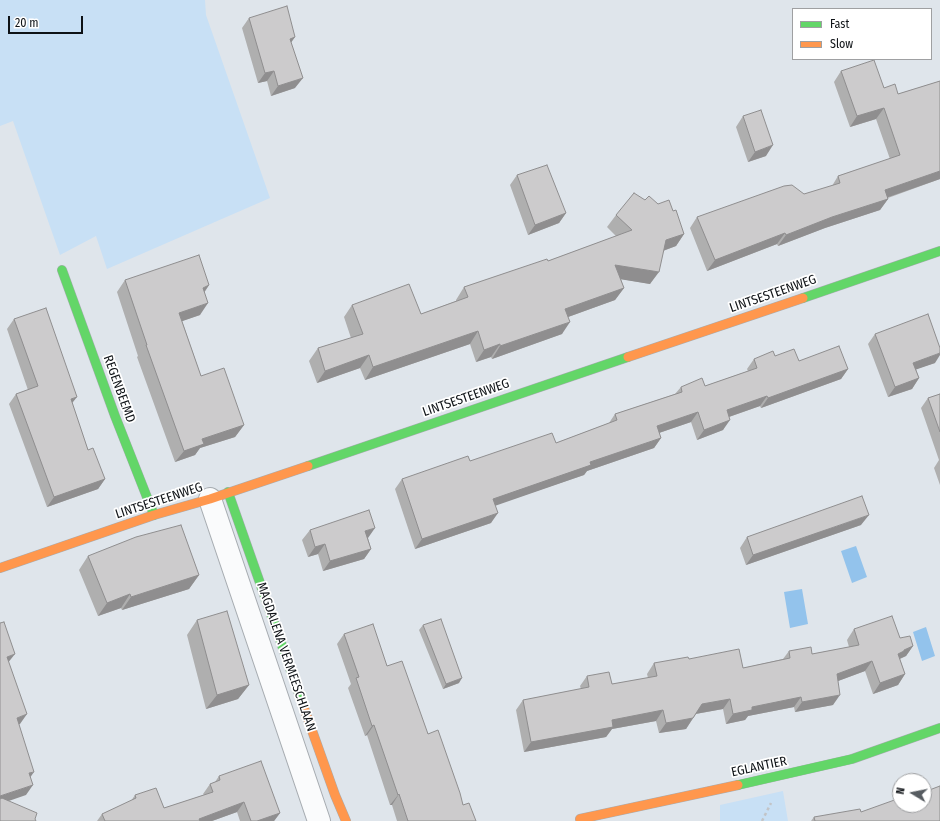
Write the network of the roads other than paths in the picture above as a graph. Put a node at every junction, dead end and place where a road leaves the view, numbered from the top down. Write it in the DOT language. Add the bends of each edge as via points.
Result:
graph roads {
  1 [pos="940,251"];
  2 [pos="62,270"];
  3 [pos="219,496"];
  4 [pos="154,515"];
  5 [pos="0,568"];
  6 [pos="940,728"];
  7 [pos="580,819"];
  8 [pos="319,821"];
  9 [pos="346,821"];
  1 -- 3 [label="street, LINTSESTEENWEG"];
  2 -- 4 [label="street, REGENBEEMD"];
  3 -- 4 [label="street, LINTSESTEENWEG"];
  3 -- 8 [label="street, MAGDALENA VERMEESCHLAAN"];
  3 -- 9 [label="street, MAGDALENA VERMEESCHLAAN"];
  4 -- 5 [label="street, LINTSESTEENWEG"];
  6 -- 7 [label="street, EGLANTIER" via="852,759"];
}
